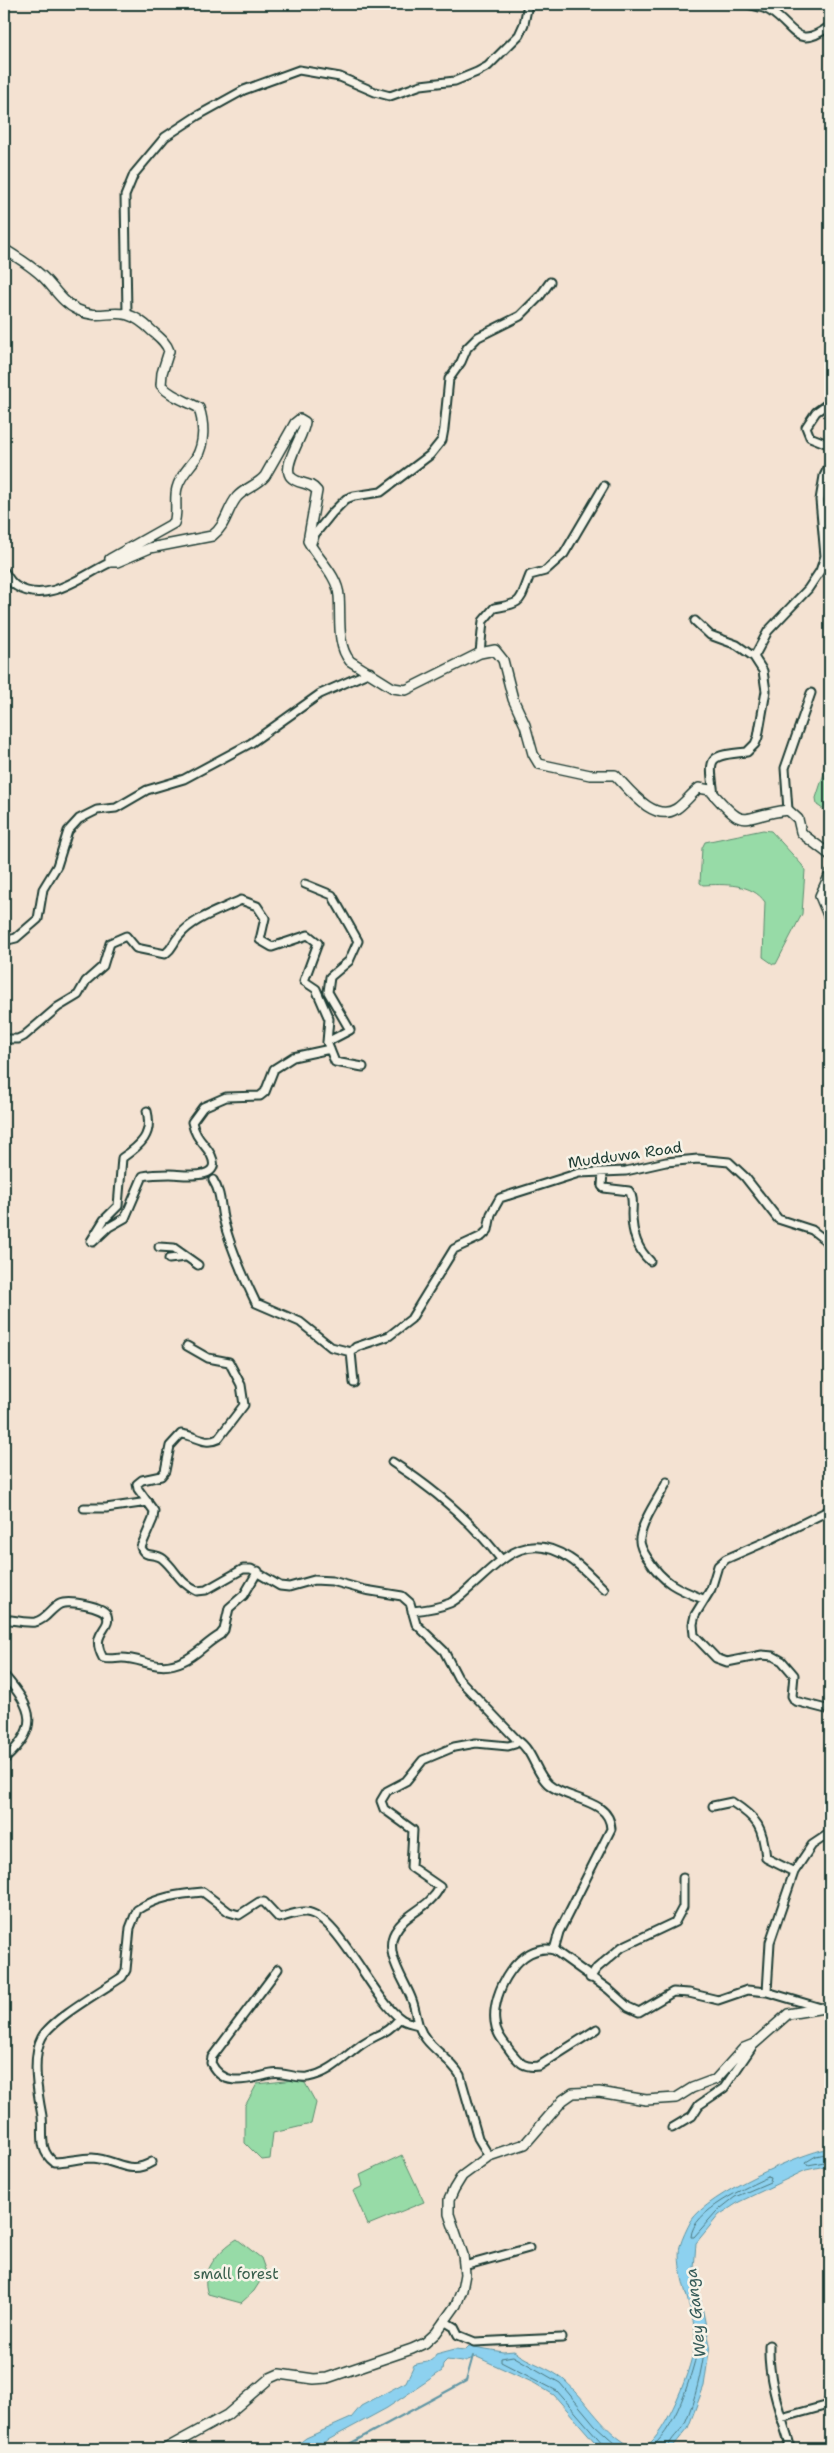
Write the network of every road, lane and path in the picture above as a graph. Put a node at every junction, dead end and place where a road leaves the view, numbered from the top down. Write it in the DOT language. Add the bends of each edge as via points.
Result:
graph roads {
  1 [pos="528,4"];
  2 [pos="747,4"];
  3 [pos="830,26"];
  4 [pos="4,249"];
  5 [pos="550,282"];
  6 [pos="127,313"];
  7 [pos="830,402"];
  8 [pos="830,445"];
  9 [pos="830,464"];
  10 [pos="604,486"];
  11 [pos="311,546"];
  12 [pos="111,562"];
  13 [pos="4,571"];
  14 [pos="695,621"];
  15 [pos="480,653"];
  16 [pos="754,657"];
  17 [pos="370,672"];
  18 [pos="811,693"];
  19 [pos="714,795"];
  20 [pos="788,810"];
  21 [pos="830,856"];
  22 [pos="830,874"];
  23 [pos="305,884"];
  24 [pos="830,920"];
  25 [pos="4,941"];
  26 [pos="4,1039"];
  27 [pos="18,1039"];
  28 [pos="327,1042"];
  29 [pos="4,1045"];
  30 [pos="330,1049"];
  31 [pos="363,1067"];
  32 [pos="147,1111"];
  33 [pos="603,1172"];
  34 [pos="213,1180"];
  35 [pos="830,1244"];
  36 [pos="159,1247"];
  37 [pos="185,1257"];
  38 [pos="169,1259"];
  39 [pos="650,1261"];
  40 [pos="198,1265"];
  41 [pos="187,1346"];
  42 [pos="351,1352"];
  43 [pos="354,1383"];
  44 [pos="392,1462"];
  45 [pos="667,1482"];
  46 [pos="148,1502"];
  47 [pos="84,1508"];
  48 [pos="830,1510"];
  49 [pos="501,1559"];
  50 [pos="258,1571"];
  51 [pos="604,1589"];
  52 [pos="703,1599"];
  53 [pos="412,1611"];
  54 [pos="4,1619"];
  55 [pos="4,1675"];
  56 [pos="830,1710"];
  57 [pos="517,1740"];
  58 [pos="4,1760"];
  59 [pos="713,1806"];
  60 [pos="830,1833"];
  61 [pos="794,1872"];
  62 [pos="683,1878"];
  63 [pos="554,1950"];
  64 [pos="278,1969"];
  65 [pos="590,1978"];
  66 [pos="767,1992"];
  67 [pos="826,2008"];
  68 [pos="400,2018"];
  69 [pos="418,2025"];
  70 [pos="597,2029"];
  71 [pos="754,2044"];
  72 [pos="672,2128"];
  73 [pos="489,2156"];
  74 [pos="152,2162"];
  75 [pos="528,2248"];
  76 [pos="464,2266"];
  77 [pos="444,2321"];
  78 [pos="562,2338"];
  79 [pos="769,2345"];
  80 [pos="830,2396"];
  81 [pos="781,2418"];
  82 [pos="165,2449"];
  83 [pos="789,2449"];
  1 -- 6 [label="street" via="519,35 488,66 477,72 390,96 340,77 299,70 244,90 165,137 134,174 125,196"];
  2 -- 3 [label="street" via="769,10 797,36 817,35"];
  4 -- 6 [label="street" via="32,267 64,301 78,310"];
  5 -- 11 [label="street" via="520,316 478,337 467,348 449,379 442,440 430,455 381,492 346,499 315,534"];
  6 -- 12 [label="street" via="141,319 167,345 169,351 161,385 168,394 199,408 204,423 197,456 180,480 174,523 110,559"];
  7 -- 8 [label="street" via="816,412 806,427 810,436"];
  9 -- 16 [label="street" via="824,476 820,500 825,556 820,571 808,589 768,631"];
  10 -- 15 [label="street" via="564,554 545,571 530,575 515,605 494,608 483,621"];
  11 -- 12 [label="street" via="308,541 317,491 308,482 293,480 288,470 293,451 305,429 305,422 300,420 295,423 260,483 237,497 227,518 212,536 150,548"];
  11 -- 17 [label="street" via="338,586 338,616 346,656"];
  12 -- 13 [label="street" via="46,593 15,586"];
  14 -- 16 [label="street" via="710,635 737,645"];
  15 -- 17 [label="street" via="406,690 393,688"];
  15 -- 19 [label="street" via="495,650 503,660 513,699 539,764 590,775 615,774 644,805 660,812 676,809 699,788 710,790"];
  16 -- 19 [label="street" via="763,671 766,691 758,737 747,752 720,754 714,758 709,768"];
  17 -- 25 [label="street" via="320,694 251,744 184,779 146,790 116,808 97,810 78,819 68,831 57,866 42,889 38,919 16,938"];
  18 -- 20 [label="street" via="785,768"];
  19 -- 20 [label="street" via="738,820"];
  20 -- 21 [label="street" via="798,819 801,832"];
  22 -- 24 [label="street" via="820,896"];
  23 -- 28 [label="street" via="332,895 358,941 349,961 330,976 328,992 350,1030"];
  26 -- 27 [label="street"];
  27 -- 28 [label="street" via="78,995 86,981 103,966 110,943 126,936 136,948 165,954 174,948 178,936 194,923 241,900 257,906 265,918 260,940 272,948 308,934 318,943 304,981 316,989 329,1018"];
  27 -- 29 [label="street"];
  28 -- 30 [label="street"];
  30 -- 31 [label="street" via="335,1062"];
  30 -- 32 [label="street" via="293,1057 274,1069 265,1092 260,1096 226,1098 203,1107 192,1122 195,1136 211,1155 211,1171 207,1175 143,1176 125,1218 93,1242 104,1220 118,1206 122,1158 147,1138 150,1122"];
  33 -- 35 [label="street, Mudduwa Road" via="698,1159 729,1162 778,1218 812,1230"];
  33 -- 39 [label="street" via="604,1188 630,1191 636,1242"];
  33 -- 42 [label="street, Mudduwa Road" via="579,1173 500,1198 490,1214 488,1230 454,1249 411,1319 389,1336 356,1347"];
  34 -- 42 [label="street" via="220,1191 223,1218 256,1303 300,1322 331,1347"];
  36 -- 37 [label="street" via="174,1248"];
  37 -- 38 [label="street"];
  37 -- 40 [label="street"];
  41 -- 46 [label="street" via="208,1358 229,1362 241,1385 244,1405 218,1439 205,1442 181,1434 170,1446 161,1476 137,1484"];
  42 -- 43 [label="street"];
  44 -- 49 [label="street" via="414,1475 478,1531"];
  45 -- 52 [label="street" via="644,1526 640,1540 642,1549 658,1575 678,1589"];
  46 -- 47 [label="street"];
  46 -- 50 [label="street" via="154,1511 141,1547 143,1552 164,1560 189,1588 197,1592 206,1590 243,1569"];
  48 -- 52 [label="street" via="726,1559 718,1566 711,1589"];
  49 -- 51 [label="street" via="535,1545 570,1558"];
  49 -- 53 [label="street" via="450,1603"];
  50 -- 53 [label="street" via="280,1586 314,1580 332,1581 402,1596 410,1603"];
  50 -- 54 [label="street" via="244,1595 229,1608 220,1635 182,1662 167,1665 103,1658 97,1640 107,1622 103,1609 73,1602 60,1603 42,1620"];
  52 -- 56 [label="street" via="693,1624 694,1635 708,1652 727,1662 773,1656 794,1675 792,1696 795,1701"];
  53 -- 57 [label="street" via="416,1624 444,1651 458,1678"];
  55 -- 58 [label="street" via="14,1686 30,1721 30,1728 20,1744"];
  57 -- 63 [label="street" via="530,1754 547,1783 600,1808 611,1820 611,1829 559,1932"];
  57 -- 69 [label="street" via="508,1746 476,1743 454,1747 424,1760 406,1781 387,1791 381,1801 384,1809 413,1830 411,1867 440,1887 435,1897 402,1921 394,1934 394,1960 412,2000"];
  59 -- 61 [label="street" via="732,1802 749,1814 764,1835 766,1858"];
  60 -- 61 [label="street" via="812,1845"];
  61 -- 66 [label="street" via="770,1942"];
  62 -- 65 [label="street" via="684,1907 675,1922 622,1947"];
  63 -- 65 [label="street"];
  63 -- 70 [label="street" via="536,1949 523,1956 502,1984 494,2014 498,2035 521,2065 529,2067 556,2056"];
  64 -- 68 [label="street" via="212,2057 215,2072 234,2082 280,2073 297,2078 310,2076 340,2063 363,2043 389,2031"];
  65 -- 66 [label="street" via="639,2012 673,1992 718,2000 748,1990"];
  66 -- 67 [label="street"];
  67 -- 71 [label="street" via="788,2014"];
  68 -- 69 [label="street"];
  68 -- 74 [label="street" via="363,1974 343,1940 316,1916 306,1912 279,1918 264,1902 258,1902 239,1915 228,1912 203,1892 178,1894 149,1902 136,1910 122,1978 56,2022 42,2037 35,2071 43,2128 42,2147 54,2162 93,2158 141,2169"];
  69 -- 73 [label="street" via="426,2039 460,2075 478,2138"];
  71 -- 72 [label="street" via="724,2088 699,2105 692,2116"];
  71 -- 73 [label="street" via="744,2048 716,2079 676,2098 646,2100 598,2092 573,2093 525,2144"];
  73 -- 76 [label="street" via="462,2176 448,2200"];
  75 -- 76 [label="street"];
  76 -- 77 [label="street" via="462,2290"];
  77 -- 78 [label="street" via="454,2327 458,2335 475,2342"];
  77 -- 82 [label="street" via="425,2343 327,2378 279,2374 270,2378 227,2415"];
  79 -- 81 [label="street" via="768,2366"];
  80 -- 81 [label="street" via="828,2405 821,2409"];
  81 -- 83 [label="street"];
}
